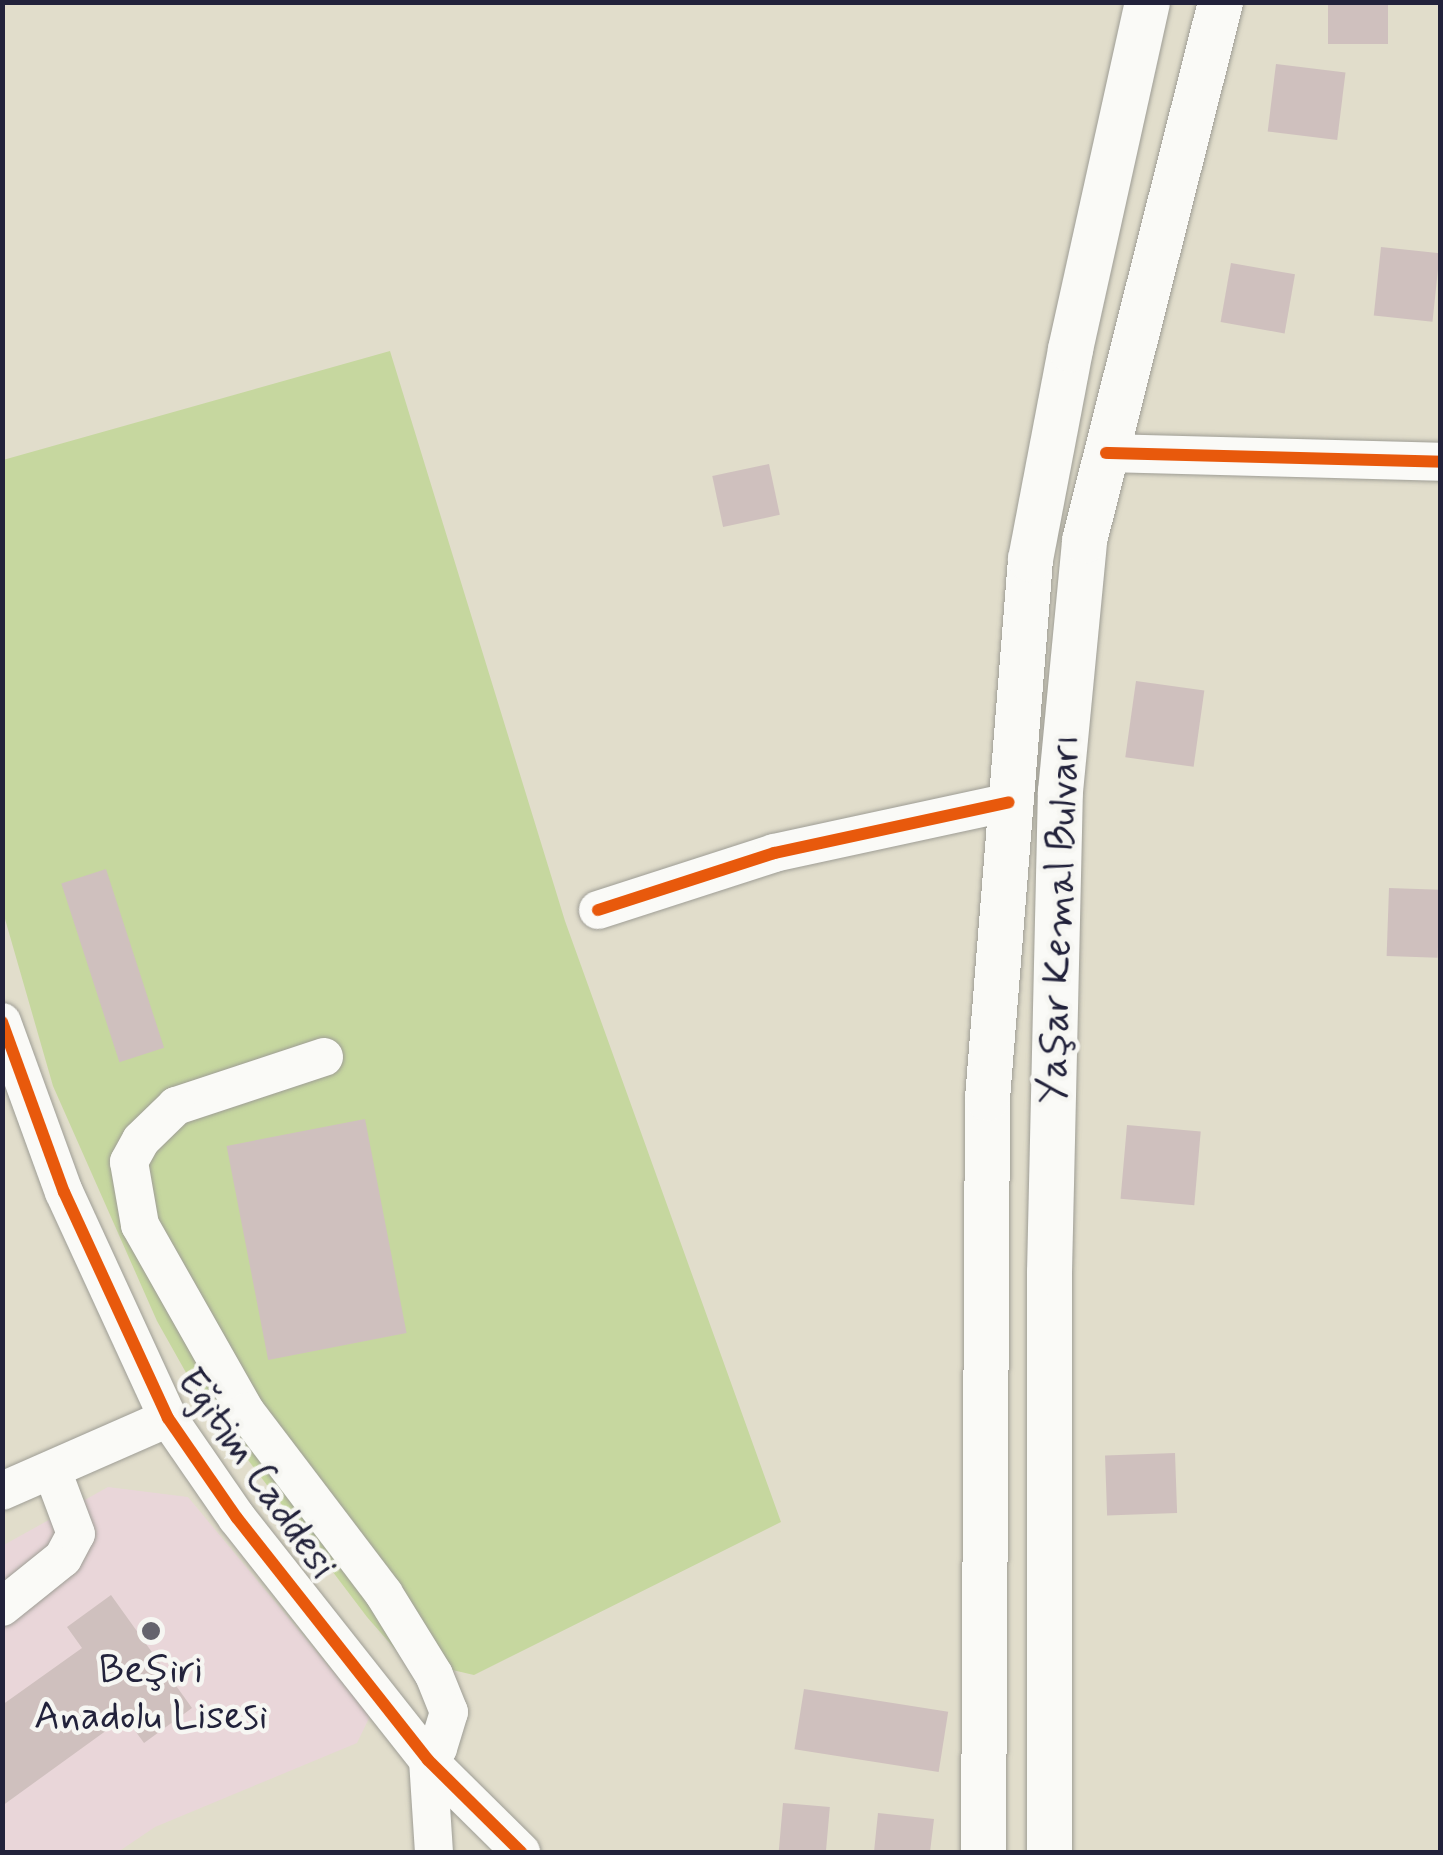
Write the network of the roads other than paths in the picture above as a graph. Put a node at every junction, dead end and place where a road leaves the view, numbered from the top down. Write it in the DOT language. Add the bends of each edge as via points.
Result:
graph roads {
  1 [pos="1147,2"];
  2 [pos="1220,2"];
  3 [pos="1106,453"];
  4 [pos="1440,462"];
  5 [pos="1009,802"];
  6 [pos="598,910"];
  7 [pos="2,1022"];
  8 [pos="324,1057"];
  9 [pos="16,1097"];
  10 [pos="168,1418"];
  11 [pos="52,1470"];
  12 [pos="2,1491"];
  13 [pos="2,1606"];
  14 [pos="428,1760"];
  15 [pos="434,1852"];
  16 [pos="521,1852"];
  17 [pos="983,1852"];
  18 [pos="1049,1852"];
  1 -- 5 [label="main road, Yaşar Kemal Bulvarı" via="1030,559"];
  2 -- 3 [label="main road, Yaşar Kemal Bulvarı"];
  3 -- 4 [label="street"];
  3 -- 18 [label="main road, Yaşar Kemal Bulvarı" via="1084,540 1060,791 1049,1272"];
  5 -- 6 [label="street" via="774,853"];
  5 -- 17 [label="main road, Yaşar Kemal Bulvarı" via="987,1098"];
  7 -- 9 [label="street, Eğitim Caddesi"];
  8 -- 14 [label="street" via="176,1106 140,1140 129,1162 140,1225 246,1412 384,1594 434,1675 449,1712"];
  9 -- 10 [label="street, Eğitim Caddesi"];
  10 -- 11 [label="street"];
  10 -- 14 [label="street, Eğitim Caddesi" via="237,1518"];
  11 -- 12 [label="street"];
  11 -- 13 [label="street" via="76,1534 64,1558"];
  14 -- 15 [label="street"];
  14 -- 16 [label="street, Eğitim Caddesi"];
}
